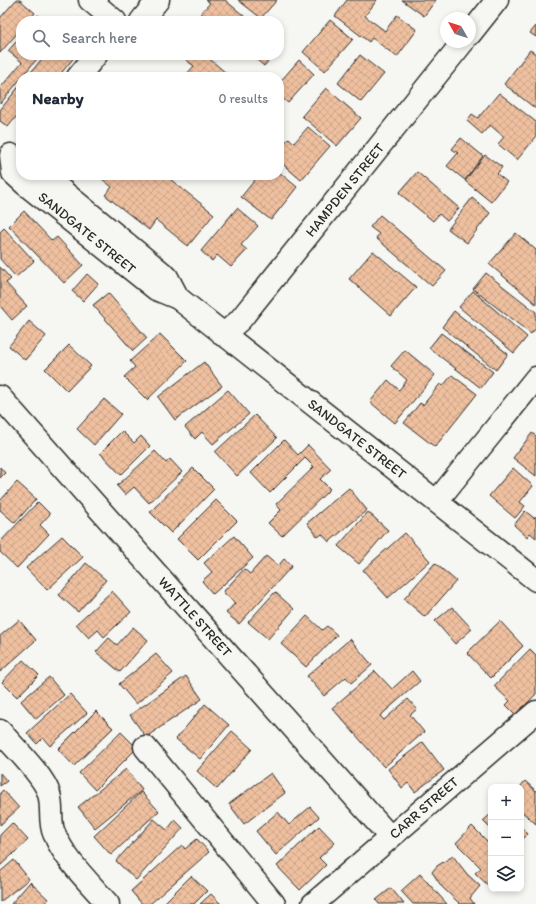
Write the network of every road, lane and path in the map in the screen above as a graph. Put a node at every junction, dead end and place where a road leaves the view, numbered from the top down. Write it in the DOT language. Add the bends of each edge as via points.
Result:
graph roads {
  1 [pos="90,0"];
  2 [pos="141,0"];
  3 [pos="158,0"];
  4 [pos="497,0"];
  5 [pos="109,16"];
  6 [pos="128,16"];
  7 [pos="145,16"];
  8 [pos="476,26"];
  9 [pos="458,48"];
  10 [pos="92,60"];
  11 [pos="109,60"];
  12 [pos="82,72"];
  13 [pos="100,72"];
  14 [pos="33,180"];
  15 [pos="49,180"];
  16 [pos="178,298"];
  17 [pos="223,334"];
  18 [pos="536,378"];
  19 [pos="0,397"];
  20 [pos="437,501"];
  21 [pos="536,580"];
  22 [pos="536,712"];
  23 [pos="0,731"];
  24 [pos="145,747"];
  25 [pos="390,837"];
  26 [pos="108,904"];
  27 [pos="274,904"];
  28 [pos="313,904"];
  1 -- 5 [label="street"];
  2 -- 6 [label="street"];
  3 -- 7 [label="street"];
  4 -- 8 [label="street"];
  9 -- 17 [label="street, HAMPDEN STREET" via="240,320"];
  10 -- 12 [label="street"];
  11 -- 13 [label="street"];
  14 -- 16 [label="street, SANDGATE STREET" via="156,289"];
  15 -- 16 [label="street, SANDGATE STREET" via="167,277"];
  16 -- 17 [label="street, SANDGATE STREET"];
  17 -- 20 [label="street, SANDGATE STREET"];
  18 -- 20 [label="street"];
  19 -- 25 [label="street, WATTLE STREET"];
  20 -- 21 [label="street, SANDGATE STREET"];
  22 -- 25 [label="street, CARR STREET"];
  23 -- 26 [label="street" via="49,792 53,832 64,852"];
  24 -- 27 [label="street"];
  25 -- 28 [label="street, CARR STREET"];
}
